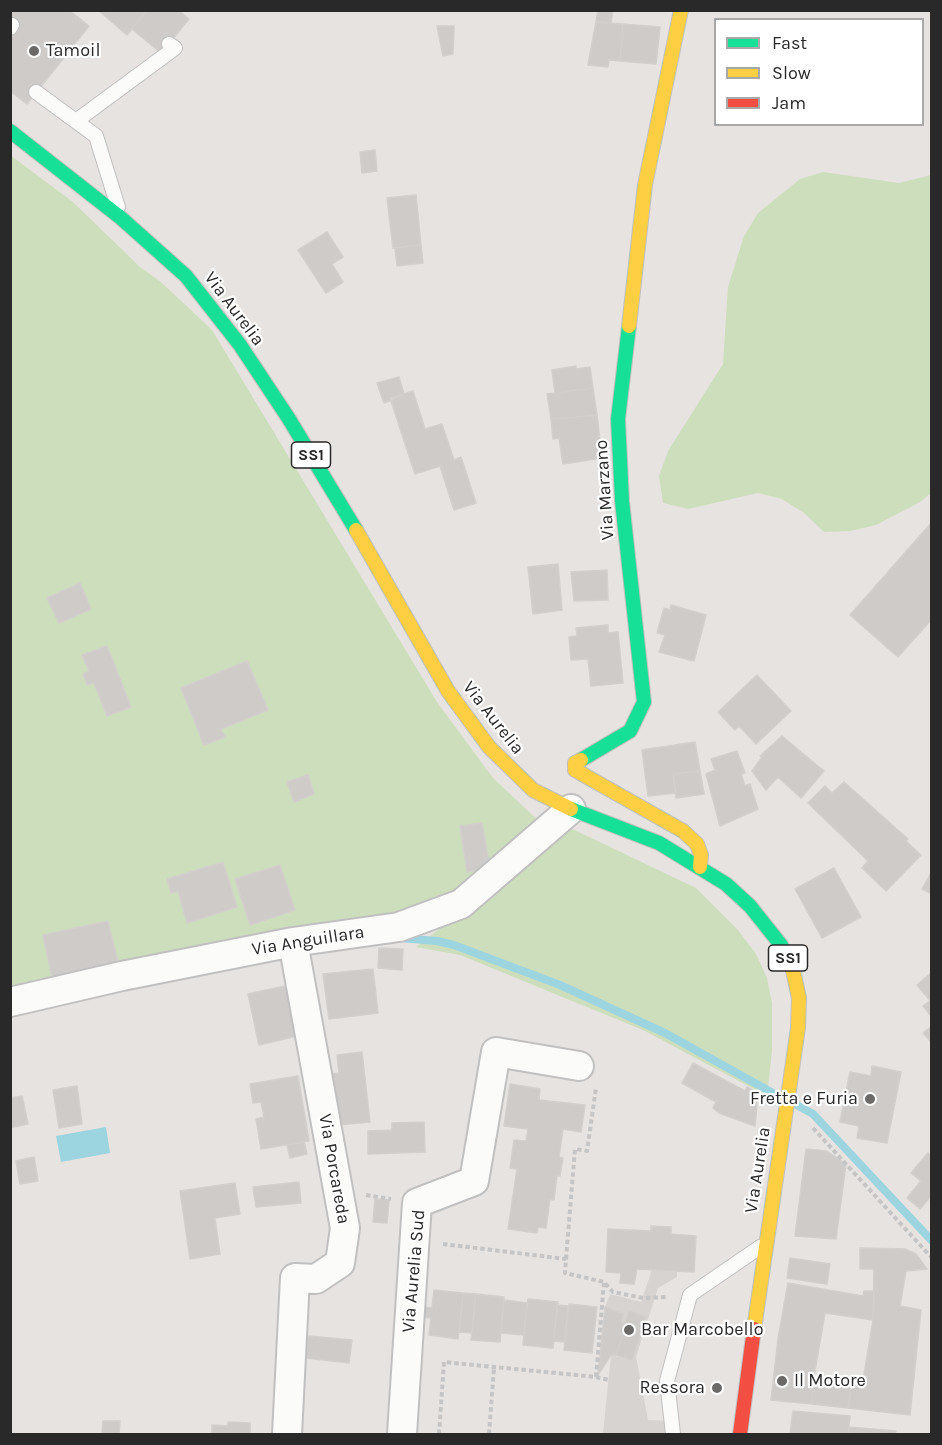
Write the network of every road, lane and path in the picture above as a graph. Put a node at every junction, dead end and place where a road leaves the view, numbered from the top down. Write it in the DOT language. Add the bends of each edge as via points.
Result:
graph roads {
  1 [pos="681,10"];
  2 [pos="169,44"];
  3 [pos="36,92"];
  4 [pos="76,121"];
  5 [pos="10,131"];
  6 [pos="121,218"];
  7 [pos="571,809"];
  8 [pos="700,867"];
  9 [pos="296,954"];
  10 [pos="10,1002"];
  11 [pos="579,1066"];
  12 [pos="784,1122"];
  13 [pos="338,1190"];
  14 [pos="417,1203"];
  15 [pos="415,1240"];
  16 [pos="765,1244"];
  17 [pos="932,1258"];
  18 [pos="566,1259"];
  19 [pos="604,1282"];
  20 [pos="643,1298"];
  21 [pos="494,1368"];
  22 [pos="596,1377"];
  23 [pos="609,1380"];
  24 [pos="287,1434"];
  25 [pos="402,1434"];
  26 [pos="439,1434"];
  27 [pos="489,1434"];
  28 [pos="673,1434"];
  29 [pos="740,1434"];
  1 -- 8 [label="main road, Via Marzano" via="645,185 618,419 622,501 644,702 630,731 575,763 575,770 684,831 697,844"];
  2 -- 4 [label="lane" via="175,48"];
  3 -- 4 [label="lane"];
  4 -- 6 [label="lane" via="96,136"];
  5 -- 6 [label="main road, Via Aurelia / SS1"];
  6 -- 7 [label="main road, Via Aurelia / SS1" via="186,276 240,345 359,535 448,691 489,747 533,790"];
  7 -- 8 [label="main road, Via Aurelia / SS1" via="659,843"];
  7 -- 9 [label="street, Via Anguillara" via="461,904 399,927"];
  8 -- 12 [label="main road, Via Aurelia / SS1" via="750,906 781,945 794,970 799,998 798,1028"];
  9 -- 10 [label="street, Via Anguillara" via="122,976"];
  9 -- 13 [label="street, Via Porcareda"];
  11 -- 14 [label="street, Via Aurelia Sud" via="496,1052 474,1181"];
  11 -- 18 [label="path" via="596,1086 587,1151 575,1149"];
  12 -- 16 [label="main road, Via Aurelia / SS1"];
  12 -- 17 [label="path" via="810,1124"];
  13 -- 14 [label="path"];
  13 -- 24 [label="street, Via Porcareda" via="345,1228 340,1263 316,1279 295,1278"];
  14 -- 15 [label="street, Via Aurelia Sud"];
  15 -- 18 [label="path"];
  15 -- 25 [label="street, Via Aurelia Sud"];
  16 -- 28 [label="lane" via="690,1295 667,1381"];
  16 -- 29 [label="main road, Via Aurelia / SS1"];
  18 -- 19 [label="path" via="565,1273"];
  19 -- 20 [label="path" via="613,1292"];
  19 -- 22 [label="path"];
  21 -- 22 [label="path"];
  21 -- 26 [label="path" via="444,1362"];
  21 -- 27 [label="path"];
  22 -- 23 [label="path"];
}
